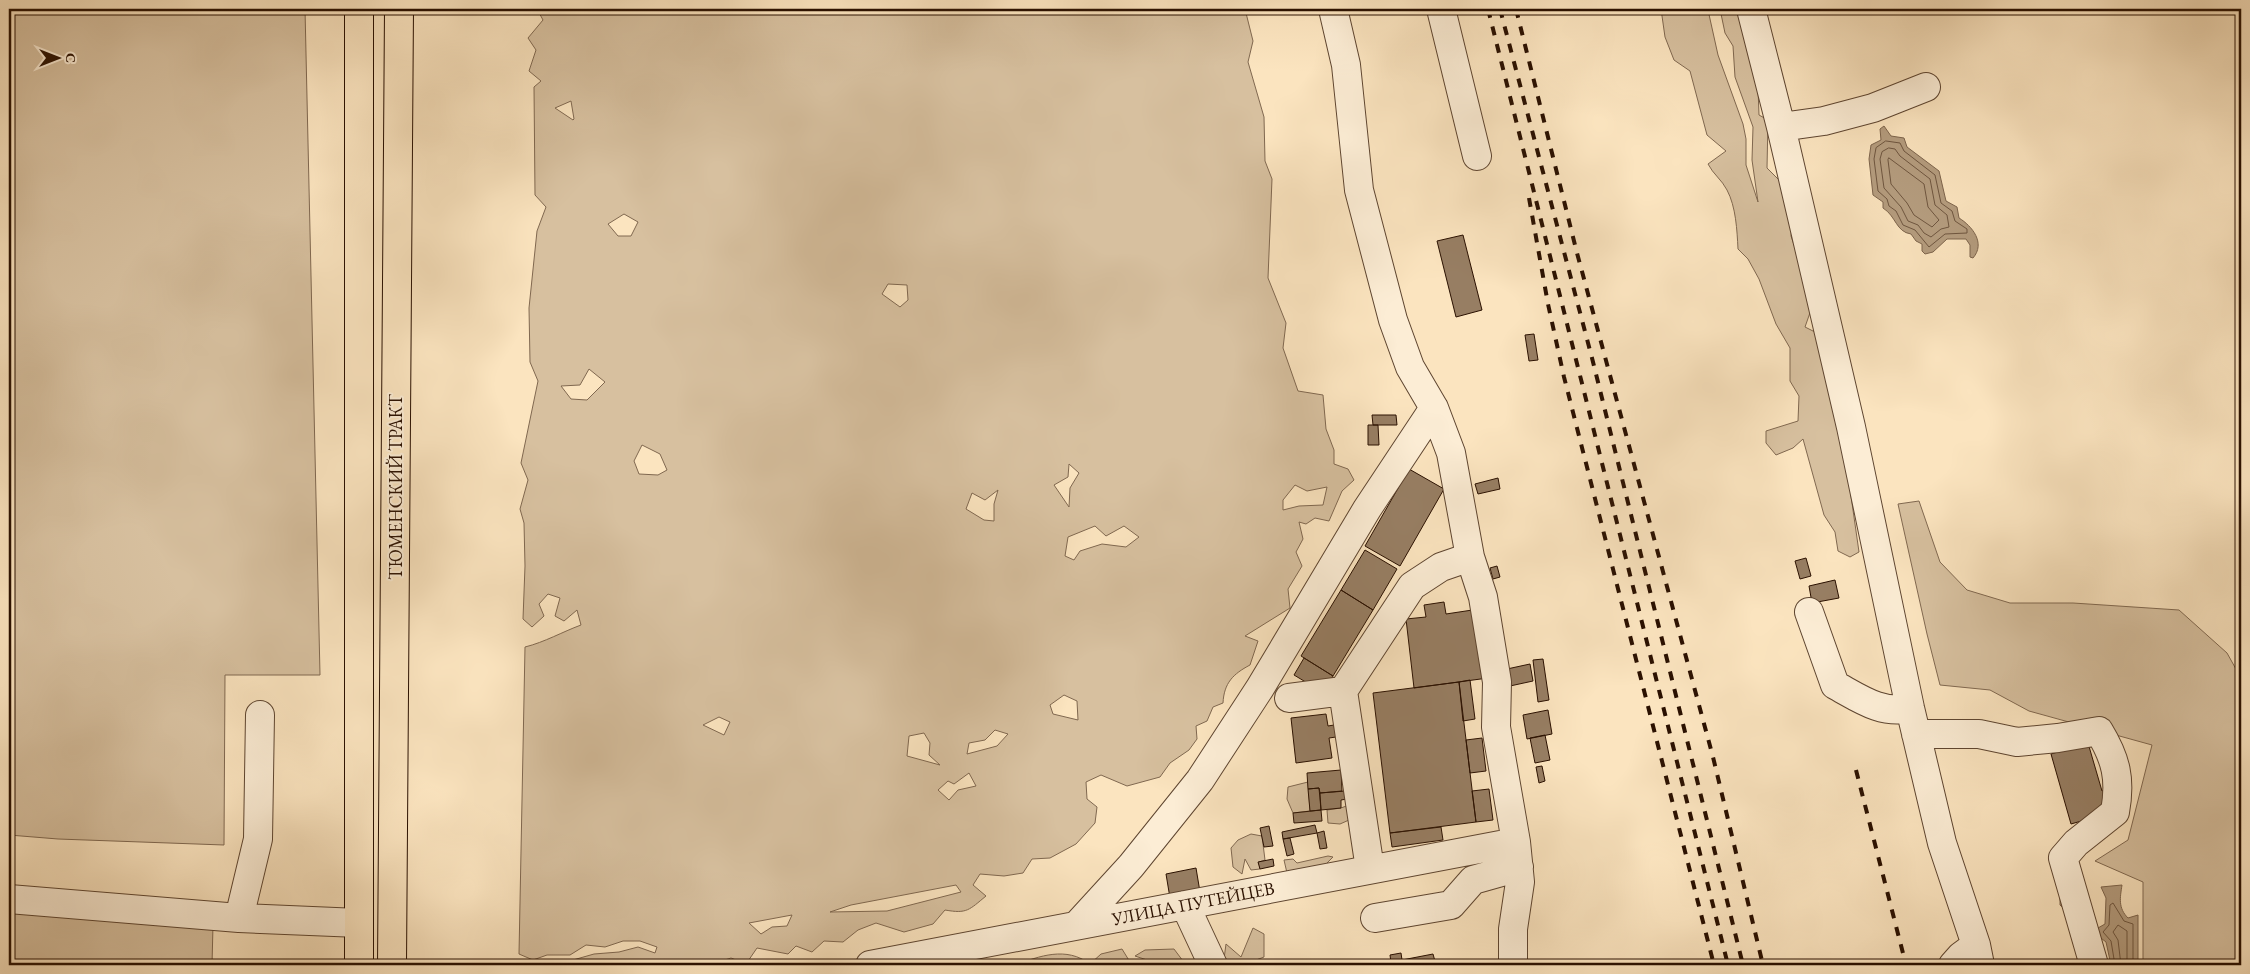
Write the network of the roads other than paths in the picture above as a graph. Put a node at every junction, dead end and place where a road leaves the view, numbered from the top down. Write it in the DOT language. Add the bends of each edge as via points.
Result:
graph roads {
  1 [pos="359,9"];
  2 [pos="399,9"];
  3 [pos="1333,9"];
  4 [pos="1440,9"];
  5 [pos="1751,9"];
  6 [pos="1926,87"];
  7 [pos="1781,127"];
  8 [pos="1476,156"];
  9 [pos="1434,408"];
  10 [pos="1470,557"];
  11 [pos="1809,612"];
  12 [pos="1343,691"];
  13 [pos="1289,698"];
  14 [pos="260,715"];
  15 [pos="1913,721"];
  16 [pos="1517,854"];
  17 [pos="1370,869"];
  18 [pos="9,899"];
  19 [pos="1185,905"];
  20 [pos="239,918"];
  21 [pos="1375,918"];
  22 [pos="359,922"];
  23 [pos="1077,925"];
  24 [pos="1978,955"];
  25 [pos="359,965"];
  26 [pos="392,965"];
  27 [pos="870,965"];
  28 [pos="1213,965"];
  29 [pos="1513,965"];
  30 [pos="1953,965"];
  31 [pos="2094,965"];
  1 -- 22 [label="main road, ТЮМЕНСКИЙ ТРАКТ"];
  2 -- 26 [label="main road, ТЮМЕНСКИЙ ТРАКТ"];
  3 -- 9 [label="street" via="1346,65 1359,190 1393,320 1410,367"];
  4 -- 8 [label="street"];
  5 -- 7 [label="street"];
  6 -- 7 [label="street" via="1873,108 1824,121"];
  7 -- 15 [label="street" via="1851,427"];
  9 -- 10 [label="street" via="1451,453"];
  9 -- 23 [label="street" via="1367,509 1260,688 1200,780 1131,866"];
  10 -- 12 [label="street" via="1441,567 1412,586"];
  10 -- 16 [label="street" via="1483,598 1496,672 1496,727"];
  11 -- 15 [label="street" via="1835,685"];
  12 -- 13 [label="street"];
  12 -- 17 [label="street"];
  14 -- 20 [label="street" via="258,839"];
  15 -- 24 [label="street" via="1942,843"];
  15 -- 31 [label="street" via="2017,742 2099,731 2113,754 2119,791 2115,812 2076,843 2063,858"];
  16 -- 17 [label="street, УЛИЦА ПУТЕЙЦЕВ"];
  16 -- 21 [label="street" via="1473,880 1451,905"];
  16 -- 29 [label="street" via="1520,882 1513,929"];
  17 -- 19 [label="street, УЛИЦА ПУТЕЙЦЕВ"];
  18 -- 20 [label="street"];
  19 -- 23 [label="street, УЛИЦА ПУТЕЙЦЕВ"];
  19 -- 28 [label="street"];
  20 -- 22 [label="street"];
  22 -- 25 [label="main road, ТЮМЕНСКИЙ ТРАКТ"];
  23 -- 27 [label="street, УЛИЦА ПУТЕЙЦЕВ"];
  24 -- 30 [label="street" via="1961,956"];
}
